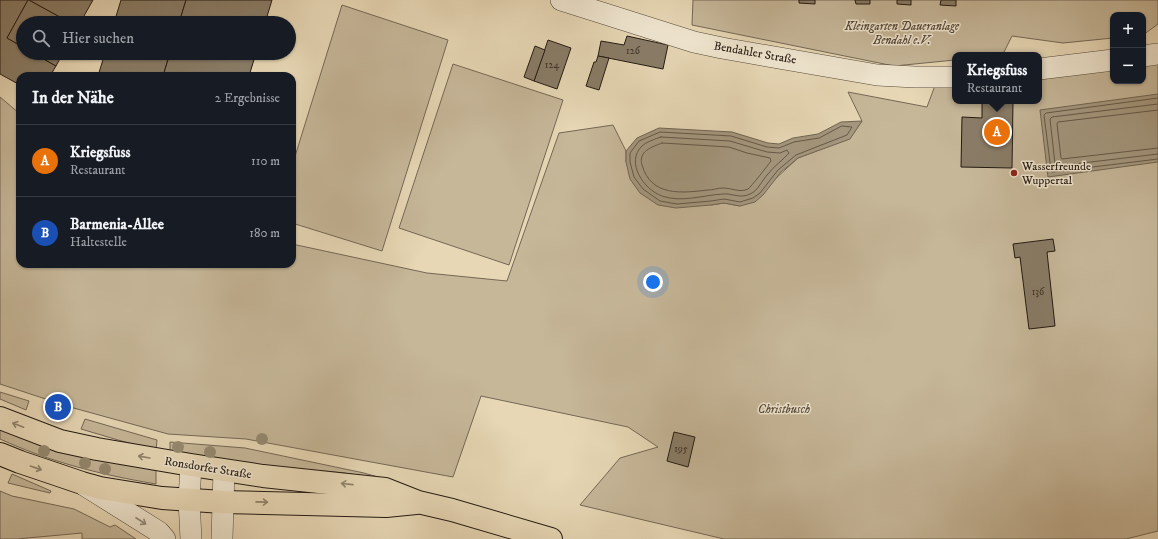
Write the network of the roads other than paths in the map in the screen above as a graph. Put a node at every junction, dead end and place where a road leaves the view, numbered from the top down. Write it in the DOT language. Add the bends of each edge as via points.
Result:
graph roads {
  1 [pos="561,0"];
  2 [pos="1158,54"];
  3 [pos="1146,56"];
  4 [pos="1110,60"];
  5 [pos="1042,68"];
  6 [pos="952,77"];
  7 [pos="0,418"];
  8 [pos="0,454"];
  9 [pos="191,465"];
  10 [pos="224,470"];
  11 [pos="82,483"];
  12 [pos="189,500"];
  13 [pos="223,502"];
  14 [pos="418,502"];
  15 [pos="165,539"];
  16 [pos="191,539"];
  17 [pos="222,539"];
  18 [pos="551,539"];
  1 -- 6 [label="street, Bendahler Straße" via="694,42 722,48 877,75"];
  2 -- 3 [label="street"];
  4 -- 5 [label="street"];
  9 -- 7 [label="main road, Ronsdorfer Straße, one-way" via="60,441"];
  8 -- 11 [label="main road, Ronsdorfer Straße, one-way"];
  9 -- 10 [label="main road, Ronsdorfer Straße"];
  9 -- 12 [label="street"];
  10 -- 13 [label="street"];
  14 -- 10 [label="main road, Ronsdorfer Straße, one-way" via="385,489"];
  11 -- 12 [label="main road, Ronsdorfer Straße" via="100,488"];
  11 -- 15 [label="street, one-way"];
  12 -- 13 [label="main road, Ronsdorfer Straße"];
  12 -- 16 [label="street"];
  13 -- 14 [label="main road, Ronsdorfer Straße, one-way" via="386,506"];
  13 -- 17 [label="street"];
  14 -- 18 [label="main road, Ronsdorfer Straße"];
}
